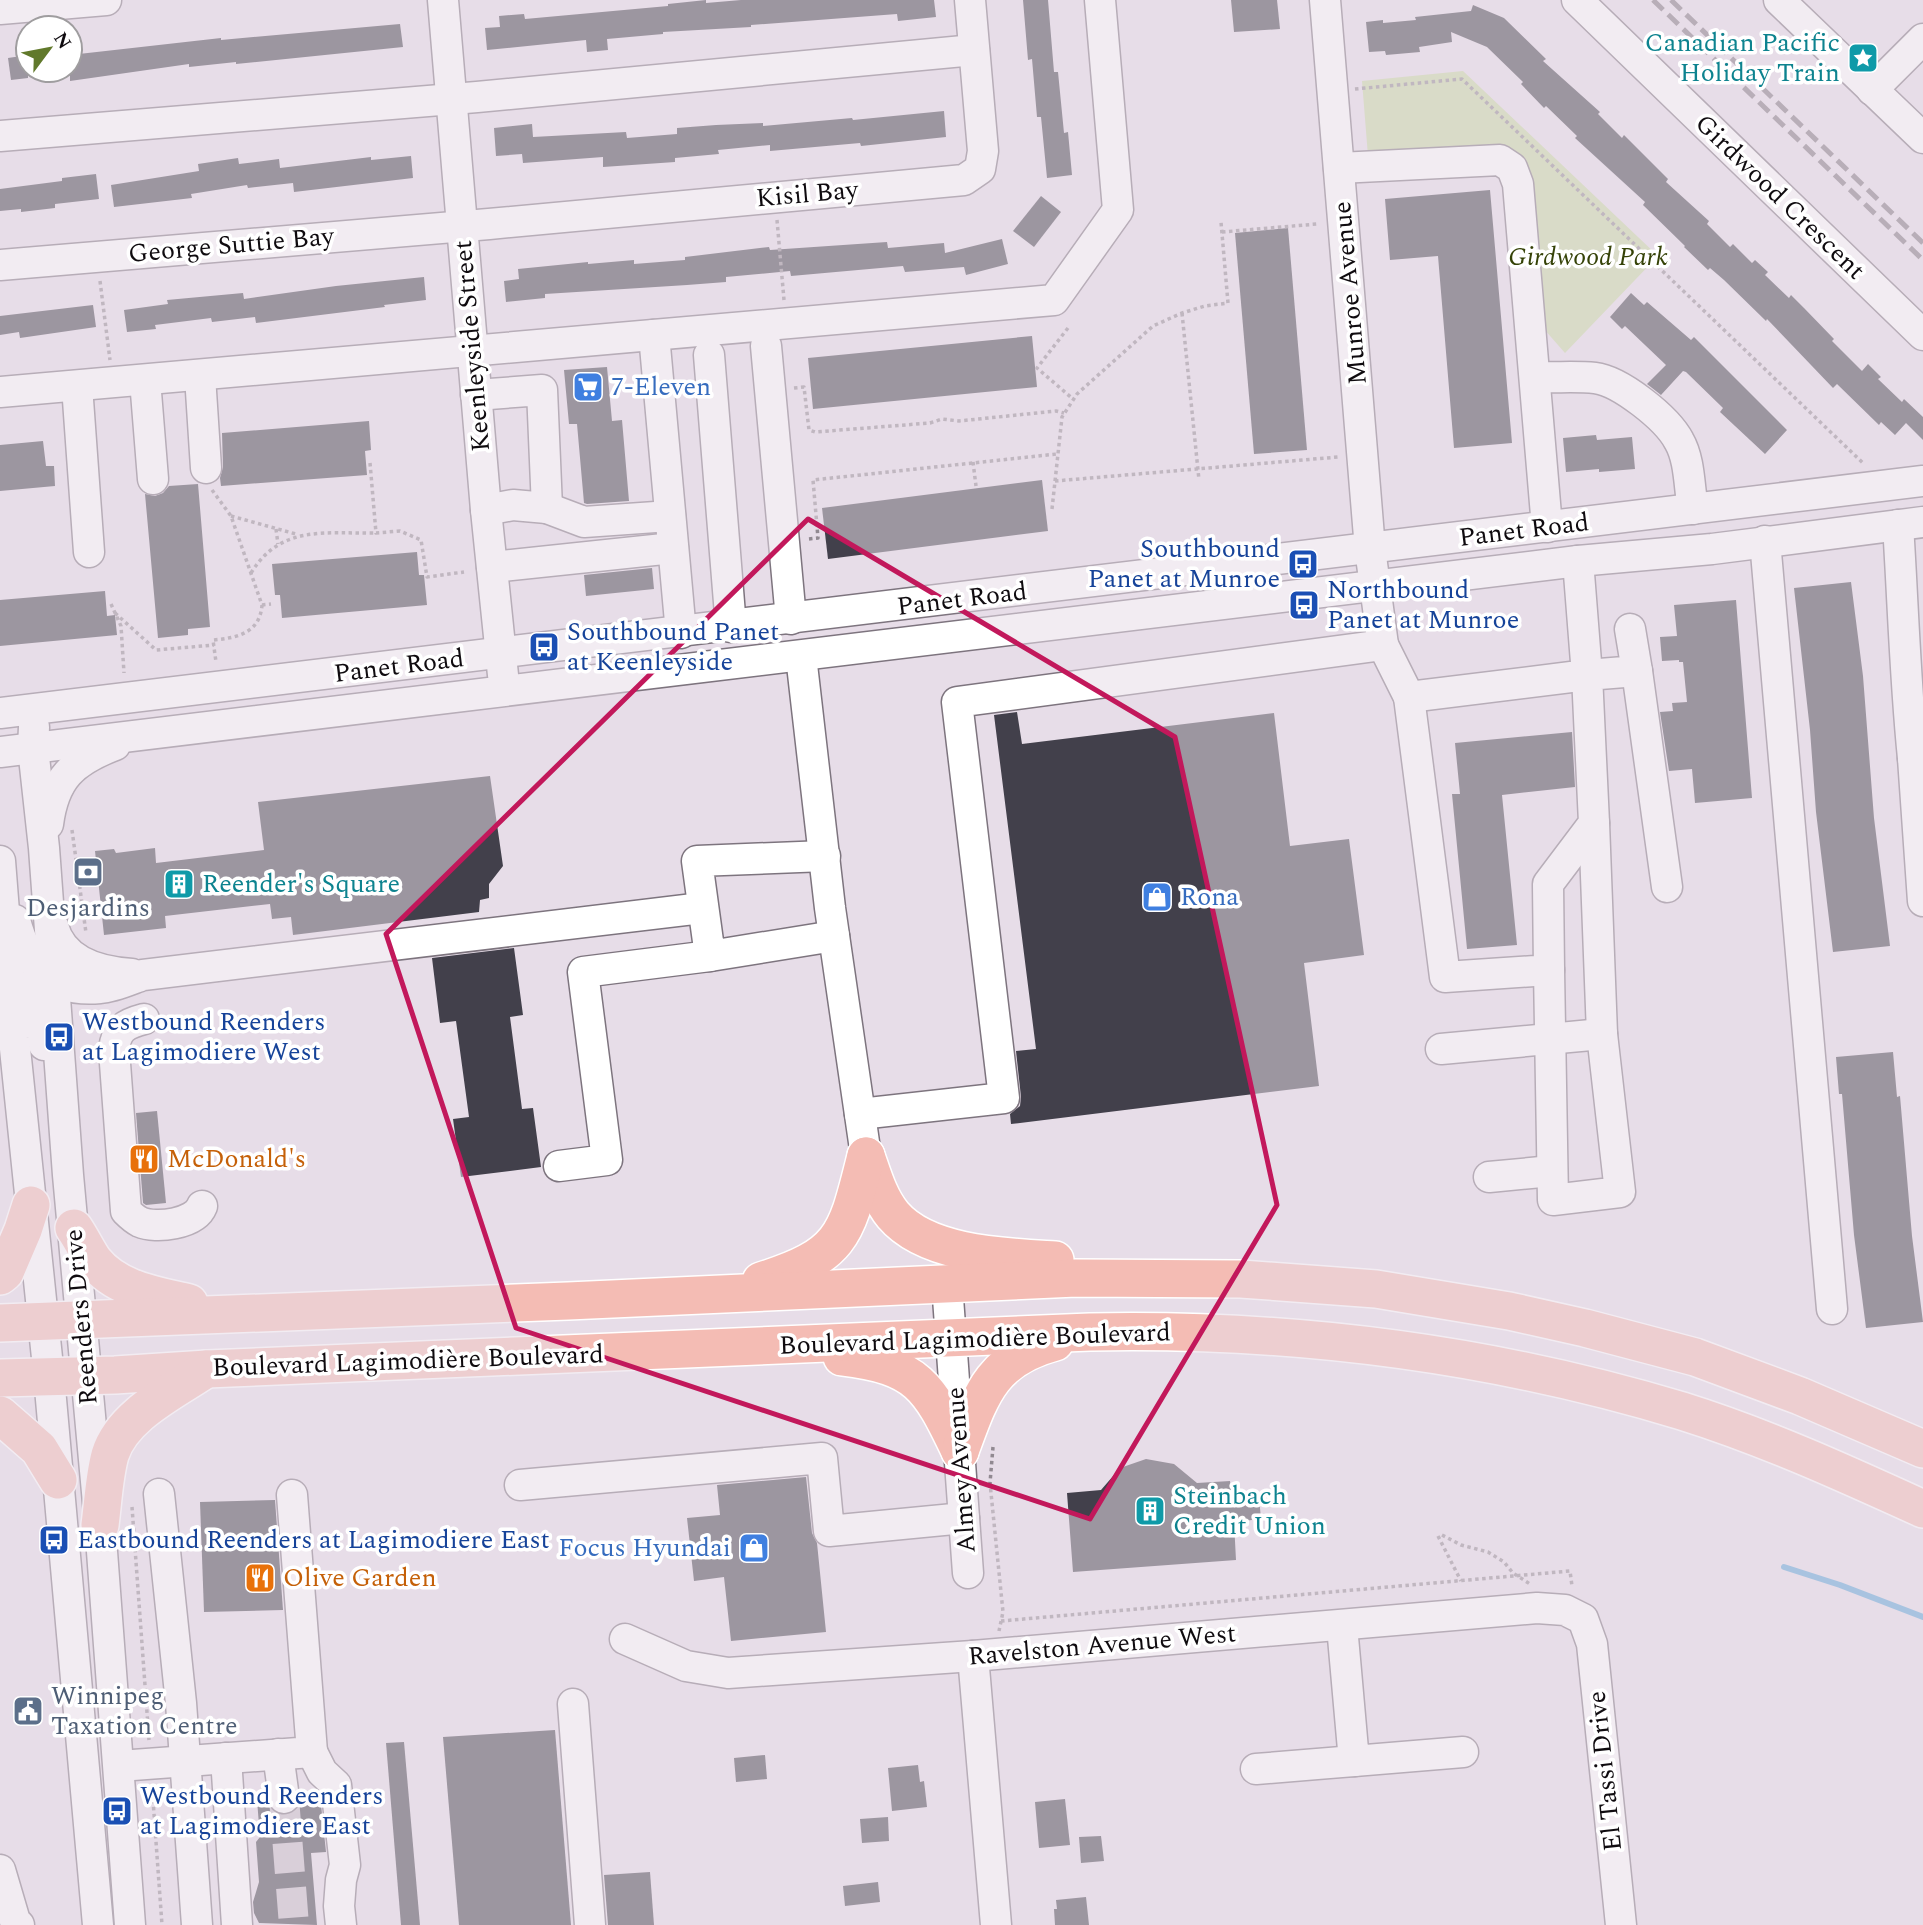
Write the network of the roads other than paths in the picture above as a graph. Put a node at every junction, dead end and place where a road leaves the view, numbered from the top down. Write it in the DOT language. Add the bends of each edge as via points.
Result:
graph roads {
  1 [pos="106,0"];
  2 [pos="443,0"];
  3 [pos="971,0"];
  4 [pos="1100,0"];
  5 [pos="1325,0"];
  6 [pos="1577,0"];
  7 [pos="1779,0"];
  8 [pos="0,9"];
  9 [pos="1923,39"];
  10 [pos="974,50"];
  11 [pos="1872,90"];
  12 [pos="451,99"];
  13 [pos="0,136"];
  14 [pos="1923,138"];
  15 [pos="1339,168"];
  16 [pos="462,226"];
  17 [pos="0,265"];
  18 [pos="654,335"];
  19 [pos="1923,335"];
  20 [pos="766,346"];
  21 [pos="472,352"];
  22 [pos="610,355"];
  23 [pos="709,355"];
  24 [pos="200,376"];
  25 [pos="1535,377"];
  26 [pos="145,380"];
  27 [pos="77,386"];
  28 [pos="542,390"];
  29 [pos="0,393"];
  30 [pos="476,395"];
  31 [pos="207,476"];
  32 [pos="153,479"];
  33 [pos="1923,481"];
  34 [pos="547,508"];
  35 [pos="1693,509"];
  36 [pos="486,510"];
  37 [pos="670,516"];
  38 [pos="1910,523"];
  39 [pos="1546,527"];
  40 [pos="1765,541"];
  41 [pos="673,548"];
  42 [pos="1370,549"];
  43 [pos="89,552"];
  44 [pos="1578,561"];
  45 [pos="478,570"];
  46 [pos="1375,586"];
  47 [pos="1913,591"];
  48 [pos="791,619"];
  49 [pos="731,627"];
  50 [pos="1630,629"];
  51 [pos="681,633"];
  52 [pos="1382,645"];
  53 [pos="500,654"];
  54 [pos="801,656"];
  55 [pos="1637,671"];
  56 [pos="1587,675"];
  57 [pos="504,693"];
  58 [pos="1409,697"];
  59 [pos="34,709"];
  60 [pos="0,713"];
  61 [pos="137,736"];
  62 [pos="33,748"];
  63 [pos="0,752"];
  64 [pos="1918,757"];
  65 [pos="1594,823"];
  66 [pos="44,848"];
  67 [pos="825,856"];
  68 [pos="1,865"];
  69 [pos="1667,887"];
  70 [pos="1923,901"];
  71 [pos="702,908"];
  72 [pos="49,909"];
  73 [pos="834,936"];
  74 [pos="710,956"];
  75 [pos="1549,970"];
  76 [pos="143,975"];
  77 [pos="55,979"];
  78 [pos="5,983"];
  79 [pos="144,1019"];
  80 [pos="0,1026"];
  81 [pos="1602,1034"];
  82 [pos="1550,1039"];
  83 [pos="1441,1049"];
  84 [pos="16,1056"];
  85 [pos="860,1114"];
  86 [pos="866,1156"];
  87 [pos="559,1166"];
  88 [pos="1552,1171"];
  89 [pos="68,1175"];
  90 [pos="1489,1177"];
  91 [pos="31,1205"];
  92 [pos="202,1206"];
  93 [pos="74,1228"];
  94 [pos="0,1276"];
  95 [pos="1128,1279"];
  96 [pos="947,1284"];
  97 [pos="714,1294"];
  98 [pos="1832,1309"];
  99 [pos="234,1314"];
  100 [pos="83,1320"];
  101 [pos="43,1322"];
  102 [pos="0,1323"];
  103 [pos="1090,1332"];
  104 [pos="951,1338"];
  105 [pos="751,1347"];
  106 [pos="207,1369"];
  107 [pos="86,1376"];
  108 [pos="49,1377"];
  109 [pos="0,1378"];
  110 [pos="0,1415"];
  111 [pos="977,1446"];
  112 [pos="1923,1449"];
  113 [pos="58,1480"];
  114 [pos="520,1485"];
  115 [pos="159,1494"];
  116 [pos="292,1495"];
  117 [pos="1923,1509"];
  118 [pos="964,1518"];
  119 [pos="100,1525"];
  120 [pos="968,1573"];
  121 [pos="1572,1614"];
  122 [pos="1342,1626"];
  123 [pos="625,1639"];
  124 [pos="988,1655"];
  125 [pos="573,1704"];
  126 [pos="312,1752"];
  127 [pos="1463,1752"];
  128 [pos="278,1754"];
  129 [pos="226,1758"];
  130 [pos="185,1761"];
  131 [pos="1354,1761"];
  132 [pos="119,1766"];
  133 [pos="1256,1769"];
  134 [pos="284,1798"];
  135 [pos="0,1870"];
  136 [pos="237,1924"];
  137 [pos="19,1925"];
  138 [pos="98,1925"];
  139 [pos="130,1925"];
  140 [pos="194,1925"];
  141 [pos="341,1925"];
  142 [pos="590,1925"];
  143 [pos="996,1925"];
  144 [pos="1621,1925"];
  1 -- 8 [label="street"];
  2 -- 12 [label="street, Keenleyside Street"];
  3 -- 10 [label="street, Kisil Bay"];
  4 -- 18 [label="street" via="1118,210 1054,300"];
  5 -- 15 [label="street, Munroe Avenue"];
  6 -- 19 [label="street, Girdwood Crescent"];
  7 -- 11 [label="street"];
  9 -- 11 [label="street"];
  10 -- 12 [label="street"];
  10 -- 16 [label="street, Kisil Bay" via="983,151 980,169 964,180"];
  11 -- 14 [label="street"];
  12 -- 13 [label="street"];
  12 -- 16 [label="street, Keenleyside Street"];
  15 -- 25 [label="street" via="1500,160 1512,168 1518,184"];
  15 -- 42 [label="street, Munroe Avenue"];
  16 -- 17 [label="street, George Suttie Bay"];
  16 -- 21 [label="street, Keenleyside Street"];
  18 -- 21 [label="street"];
  18 -- 37 [label="street"];
  20 -- 48 [label="street"];
  21 -- 24 [label="street"];
  21 -- 30 [label="street, Keenleyside Street"];
  22 -- 28 [label="street" via="540,363"];
  23 -- 49 [label="street"];
  24 -- 26 [label="street"];
  24 -- 31 [label="street"];
  25 -- 35 [label="street" via="1598,378 1630,394 1667,424 1680,441"];
  25 -- 39 [label="street"];
  26 -- 27 [label="street"];
  26 -- 32 [label="street"];
  27 -- 29 [label="street"];
  27 -- 43 [label="street"];
  28 -- 30 [label="street"];
  28 -- 34 [label="street"];
  30 -- 36 [label="street, Keenleyside Street"];
  33 -- 35 [label="street, Panet Road"];
  34 -- 36 [label="street" via="513,505"];
  34 -- 37 [label="street" via="584,523"];
  35 -- 39 [label="street, Panet Road"];
  36 -- 45 [label="street, Keenleyside Street"];
  37 -- 41 [label="street"];
  38 -- 40 [label="street, Panet Road"];
  38 -- 47 [label="street"];
  39 -- 42 [label="street, Panet Road"];
  40 -- 44 [label="street, Panet Road"];
  40 -- 98 [label="street"];
  41 -- 45 [label="street"];
  41 -- 51 [label="street"];
  42 -- 46 [label="street, Munroe Avenue"];
  42 -- 48 [label="street, Panet Road"];
  44 -- 46 [label="street, Panet Road"];
  44 -- 56 [label="street"];
  45 -- 53 [label="street, Keenleyside Street"];
  46 -- 52 [label="street, Munroe Avenue"];
  46 -- 54 [label="street, Panet Road"];
  47 -- 64 [label="street" via="1903,644"];
  48 -- 49 [label="street, Panet Road"];
  49 -- 51 [label="street, Panet Road"];
  50 -- 55 [label="street"];
  51 -- 53 [label="street, Panet Road"];
  52 -- 58 [label="street"];
  52 -- 85 [label="street" via="957,702 1004,1098"];
  53 -- 57 [label="street, Keenleyside Street"];
  53 -- 59 [label="street, Panet Road"];
  54 -- 57 [label="street, Panet Road"];
  54 -- 67 [label="street"];
  55 -- 56 [label="street"];
  55 -- 69 [label="street"];
  56 -- 58 [label="street"];
  56 -- 65 [label="street"];
  57 -- 61 [label="street, Panet Road"];
  58 -- 75 [label="street" via="1445,976"];
  59 -- 60 [label="street, Panet Road"];
  59 -- 62 [label="street, Reenders Drive"];
  61 -- 62 [label="street, Panet Road"];
  61 -- 66 [label="street" via="82,761 64,776 51,799"];
  62 -- 63 [label="street, Panet Road"];
  62 -- 66 [label="street, Reenders Drive"];
  64 -- 70 [label="street"];
  65 -- 75 [label="street" via="1548,884"];
  65 -- 81 [label="street"];
  66 -- 72 [label="street, Reenders Drive"];
  67 -- 71 [label="street" via="697,861"];
  67 -- 73 [label="street"];
  68 -- 77 [label="street" via="21,944 31,962"];
  68 -- 78 [label="street, Reenders Drive"];
  71 -- 74 [label="street"];
  71 -- 76 [label="street"];
  72 -- 76 [label="street" via="56,939 80,962 106,972"];
  72 -- 77 [label="street, Reenders Drive"];
  73 -- 74 [label="street"];
  73 -- 85 [label="street"];
  74 -- 87 [label="street" via="583,972 607,1160"];
  75 -- 82 [label="street"];
  76 -- 77 [label="street" via="103,988 70,989"];
  77 -- 89 [label="street, Reenders Drive"];
  78 -- 84 [label="street, Reenders Drive"];
  78 -- 89 [label="street" via="23,989 39,1012 53,1134"];
  79 -- 92 [label="street" via="119,1030 114,1050 126,1211 149,1224 186,1221"];
  80 -- 84 [label="street"];
  81 -- 82 [label="street"];
  81 -- 88 [label="street" via="1620,1192 1553,1200"];
  82 -- 83 [label="street"];
  82 -- 88 [label="street"];
  84 -- 91 [label="street, Reenders Drive"];
  85 -- 86 [label="street"];
  86 -- 95 [label="main road" via="883,1200 894,1216 919,1236 946,1247 1066,1261"];
  86 -- 97 [label="main road" via="852,1215 827,1251 792,1271"];
  88 -- 90 [label="street"];
  89 -- 93 [label="street, Reenders Drive"];
  91 -- 94 [label="main road"];
  91 -- 101 [label="street, Reenders Drive"];
  93 -- 99 [label="main road" via="94,1261 112,1278 141,1292"];
  93 -- 100 [label="street, Reenders Drive"];
  95 -- 96 [label="main road, Boulevard Lagimodière Boulevard"];
  95 -- 112 [label="main road, Boulevard Lagimodière Boulevard" via="1241,1279 1376,1289 1509,1311 1695,1357"];
  96 -- 97 [label="main road, Boulevard Lagimodière Boulevard"];
  96 -- 104 [label="street, Almey Avenue"];
  97 -- 99 [label="main road, Boulevard Lagimodière Boulevard"];
  99 -- 100 [label="main road, Boulevard Lagimodière Boulevard"];
  100 -- 101 [label="main road, Boulevard Lagimodière Boulevard"];
  100 -- 107 [label="street, Reenders Drive"];
  101 -- 102 [label="main road, Boulevard Lagimodière Boulevard"];
  101 -- 108 [label="street, Reenders Drive"];
  103 -- 104 [label="main road, Boulevard Lagimodière Boulevard"];
  103 -- 111 [label="main road" via="1040,1346 1004,1365 980,1400"];
  103 -- 117 [label="main road, Boulevard Lagimodière Boulevard" via="1168,1331 1327,1340 1523,1369 1682,1412 1817,1461"];
  104 -- 105 [label="main road, Boulevard Lagimodière Boulevard"];
  104 -- 111 [label="street, Almey Avenue"];
  105 -- 106 [label="main road, Boulevard Lagimodière Boulevard"];
  105 -- 111 [label="main road" via="866,1360 902,1371 927,1390"];
  106 -- 107 [label="main road, Boulevard Lagimodière Boulevard"];
  106 -- 119 [label="main road" via="126,1428 110,1454"];
  107 -- 108 [label="main road, Boulevard Lagimodière Boulevard"];
  107 -- 119 [label="street, Reenders Drive"];
  108 -- 109 [label="main road, Boulevard Lagimodière Boulevard"];
  108 -- 113 [label="street, Reenders Drive"];
  110 -- 113 [label="main road" via="39,1449"];
  111 -- 118 [label="street, Almey Avenue"];
  113 -- 138 [label="street, Reenders Drive"];
  114 -- 118 [label="street" via="822,1458 829,1531"];
  115 -- 130 [label="street"];
  116 -- 126 [label="street"];
  118 -- 120 [label="street, Almey Avenue"];
  119 -- 132 [label="street, Reenders Drive"];
  121 -- 122 [label="street, Ravelston Avenue West" via="1537,1608"];
  121 -- 144 [label="street, El Tassi Drive" via="1592,1644"];
  122 -- 124 [label="street, Ravelston Avenue West"];
  122 -- 131 [label="street"];
  123 -- 124 [label="street, Ravelston Avenue West" via="686,1666 729,1673"];
  124 -- 143 [label="street"];
  125 -- 142 [label="street"];
  126 -- 128 [label="street"];
  126 -- 141 [label="street" via="322,1772 336,1785 345,1866"];
  127 -- 131 [label="street"];
  128 -- 129 [label="street"];
  128 -- 134 [label="street"];
  129 -- 130 [label="street"];
  129 -- 136 [label="street"];
  130 -- 132 [label="street"];
  130 -- 140 [label="street"];
  131 -- 133 [label="street"];
  132 -- 139 [label="street, Reenders Drive"];
  135 -- 137 [label="street"];
  136 -- 140 [label="street"];
}
